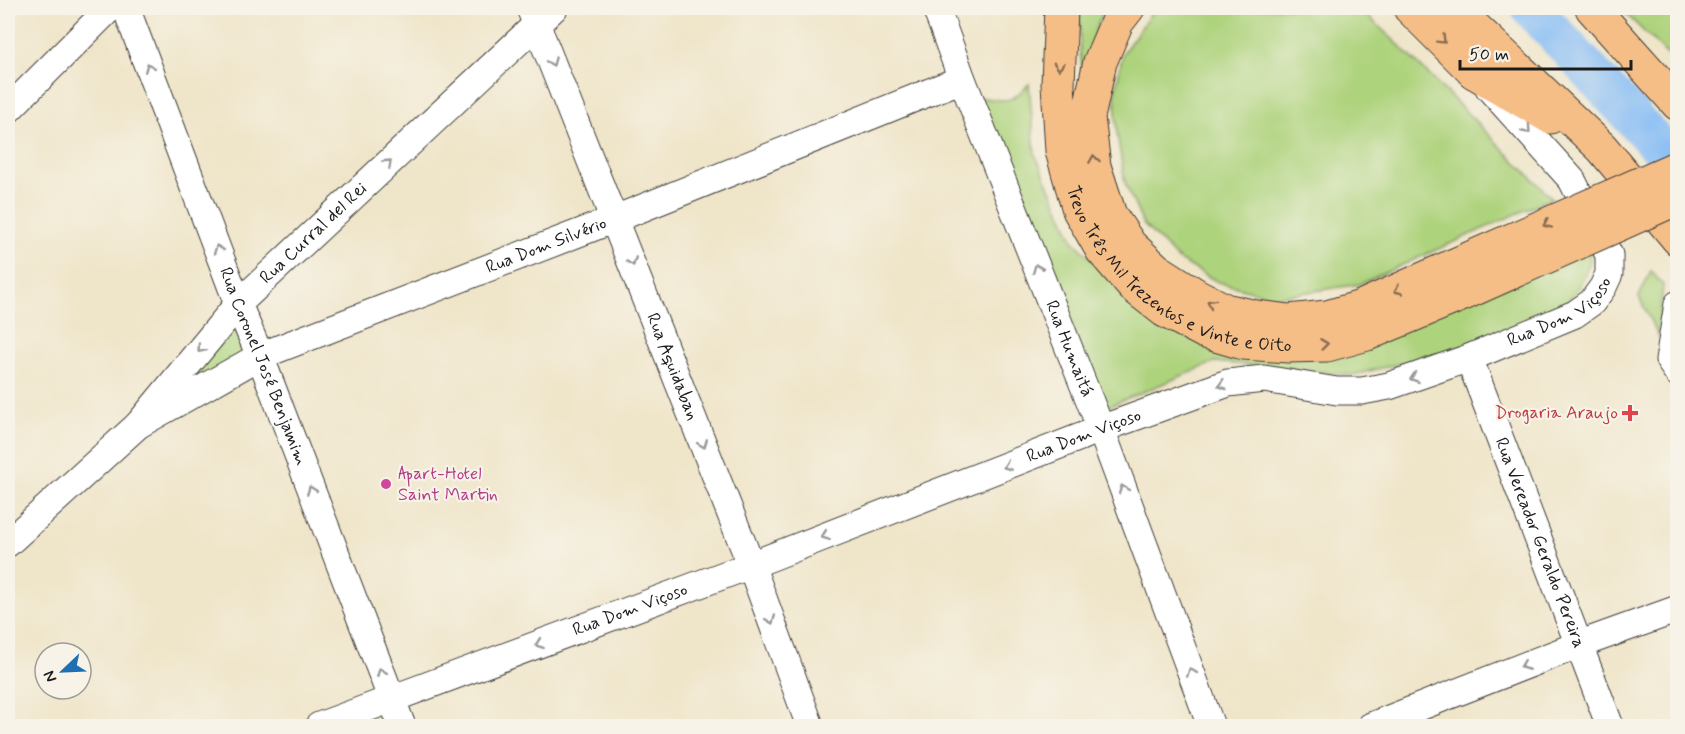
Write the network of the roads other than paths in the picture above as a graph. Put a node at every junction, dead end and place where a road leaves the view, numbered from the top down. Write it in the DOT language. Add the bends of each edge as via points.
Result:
graph roads {
  1 [pos="110,8"];
  2 [pos="126,8"];
  3 [pos="936,8"];
  4 [pos="1061,8"];
  5 [pos="1128,8"];
  6 [pos="1410,8"];
  7 [pos="1454,8"];
  8 [pos="1592,8"];
  9 [pos="540,13"];
  10 [pos="1474,72"];
  11 [pos="962,79"];
  12 [pos="1677,104"];
  13 [pos="8,110"];
  14 [pos="1602,148"];
  15 [pos="1677,167"];
  16 [pos="1677,198"];
  17 [pos="615,219"];
  18 [pos="1677,239"];
  19 [pos="1457,280"];
  20 [pos="238,304"];
  21 [pos="1677,304"];
  22 [pos="261,356"];
  23 [pos="1469,358"];
  24 [pos="1673,367"];
  25 [pos="138,425"];
  26 [pos="1101,429"];
  27 [pos="8,543"];
  28 [pos="751,565"];
  29 [pos="1677,609"];
  30 [pos="1578,645"];
  31 [pos="391,699"];
  32 [pos="319,726"];
  33 [pos="402,726"];
  34 [pos="810,726"];
  35 [pos="1211,726"];
  36 [pos="1371,726"];
  37 [pos="1610,726"];
  1 -- 13 [label="street"];
  20 -- 2 [label="street, Rua Coronel José Benjamim, one-way"];
  3 -- 11 [label="street, Rua Humaitá"];
  4 -- 19 [label="main road, Trevo Três Mil Trezentos e Vinte e Oito, one-way" via="1058,84 1062,152 1079,210 1102,250 1133,286 1165,310 1205,332 1243,343 1326,345 1367,334"];
  19 -- 5 [label="main road, Trevo Três Mil Trezentos e Vinte e Oito, one-way" via="1327,317 1289,321 1225,310 1157,270 1130,245 1110,215 1094,166 1088,117 1100,62 1117,22"];
  6 -- 10 [label="main road, one-way"];
  7 -- 14 [label="main road"];
  8 -- 12 [label="main road"];
  9 -- 17 [label="street, Rua Aquidaban, one-way"];
  20 -- 9 [label="street, Rua Curral del Rei, one-way"];
  10 -- 14 [label="main road"];
  10 -- 23 [label="street, Rua Dom Viçoso, one-way" via="1572,180 1608,255 1609,274 1592,302 1575,314"];
  11 -- 17 [label="street, Rua Dom Silvério"];
  26 -- 11 [label="street, Rua Humaitá, one-way"];
  14 -- 18 [label="main road"];
  15 -- 19 [label="main road, one-way, bridge"];
  16 -- 19 [label="main road, bridge"];
  17 -- 22 [label="street, Rua Dom Silvério"];
  17 -- 28 [label="street, Rua Aquidaban, one-way"];
  20 -- 22 [label="street, Rua Coronel José Benjamim"];
  20 -- 25 [label="street, Rua Curral del Rei, one-way"];
  21 -- 24 [label="street"];
  22 -- 25 [label="street, Rua Dom Silvério"];
  31 -- 22 [label="street, Rua Coronel José Benjamim, one-way"];
  23 -- 26 [label="street, Rua Dom Viçoso, one-way" via="1389,386 1362,391 1337,391 1264,379 1228,382"];
  23 -- 30 [label="street, Rua Vereador Geraldo Pereira"];
  25 -- 27 [label="street, Rua Curral del Rei"];
  26 -- 28 [label="street, Rua Dom Viçoso, one-way"];
  35 -- 26 [label="street, Rua Humaitá, one-way"];
  28 -- 31 [label="street, Rua Dom Viçoso, one-way"];
  28 -- 34 [label="street, Rua Aquidaban, one-way"];
  29 -- 30 [label="street"];
  30 -- 36 [label="street, one-way"];
  30 -- 37 [label="street, Rua Vereador Geraldo Pereira"];
  31 -- 32 [label="street, Rua Dom Viçoso"];
  31 -- 33 [label="street, Rua Coronel José Benjamim"];
}
